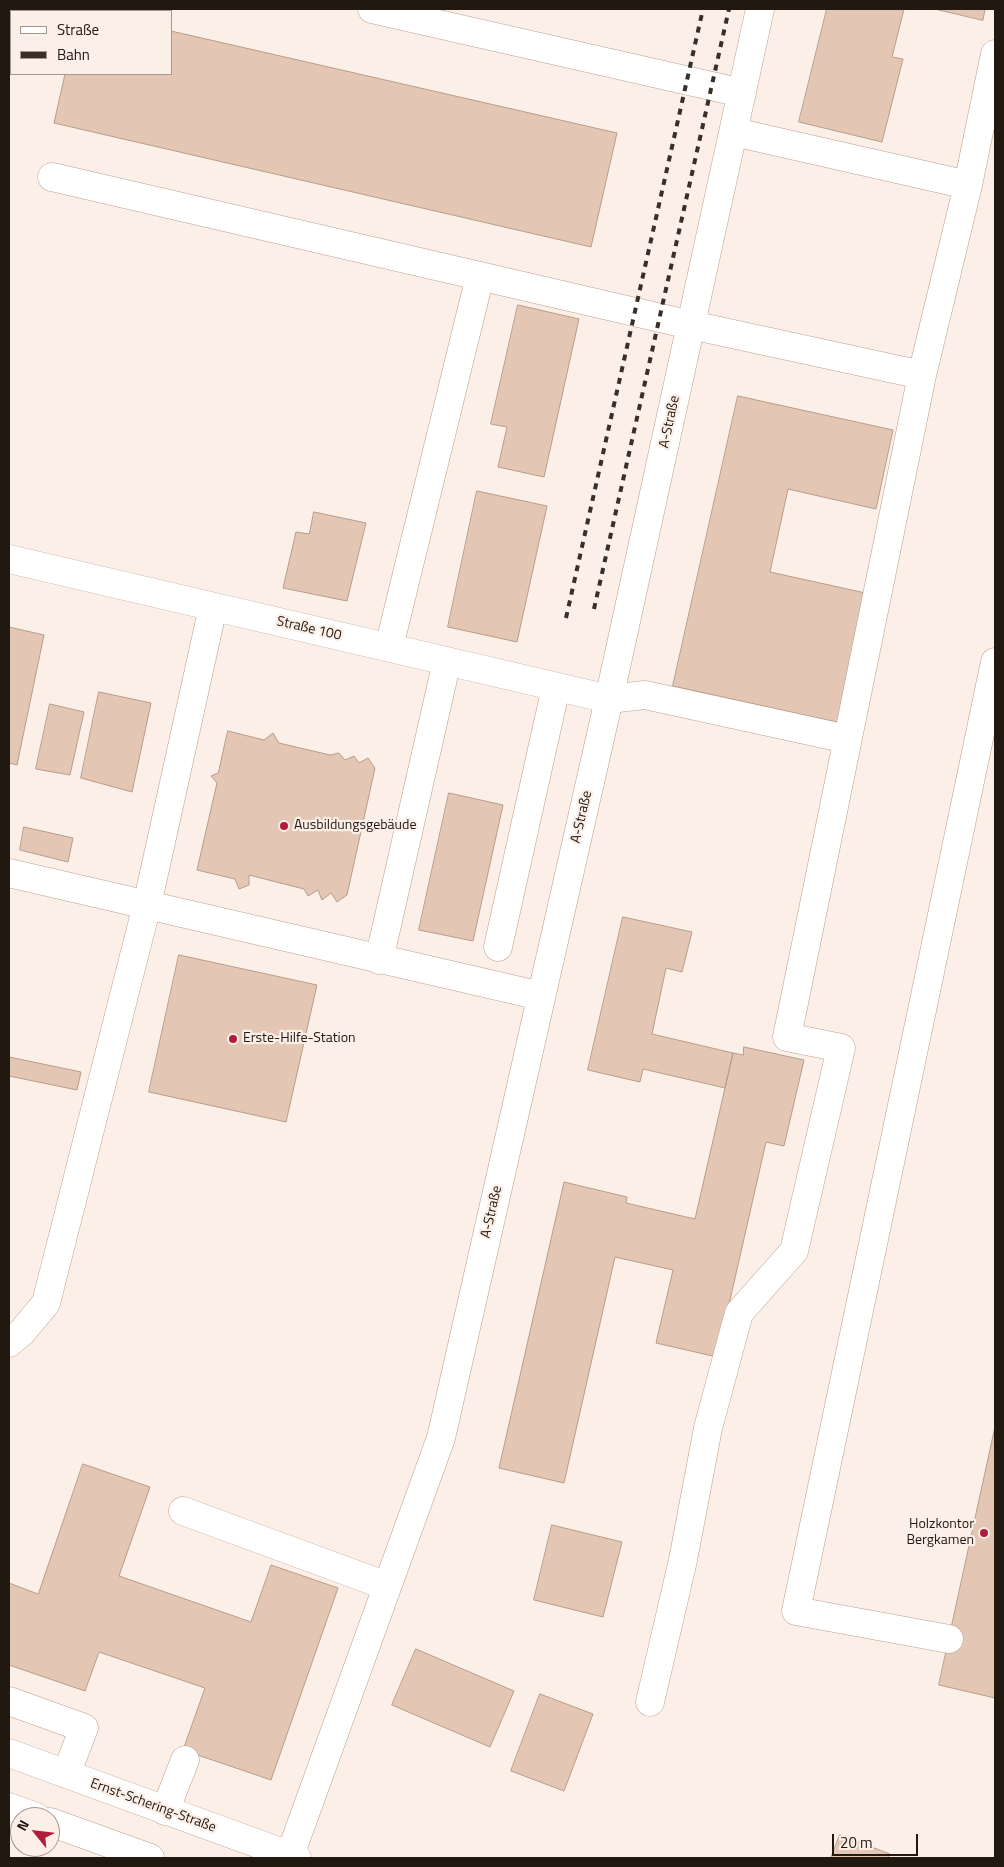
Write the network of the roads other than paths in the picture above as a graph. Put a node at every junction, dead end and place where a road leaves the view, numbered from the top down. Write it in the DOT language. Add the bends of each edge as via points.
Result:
graph roads {
  1 [pos="372,9"];
  2 [pos="760,9"];
  3 [pos="995,54"];
  4 [pos="742,93"];
  5 [pos="734,132"];
  6 [pos="52,178"];
  7 [pos="968,185"];
  8 [pos="480,276"];
  9 [pos="691,325"];
  10 [pos="922,375"];
  11 [pos="9,559"];
  12 [pos="213,607"];
  13 [pos="389,647"];
  14 [pos="447,661"];
  15 [pos="995,662"];
  16 [pos="556,687"];
  17 [pos="609,699"];
  18 [pos="847,739"];
  19 [pos="9,873"];
  20 [pos="147,905"];
  21 [pos="498,947"];
  22 [pos="379,960"];
  23 [pos="540,996"];
  24 [pos="9,1342"];
  25 [pos="183,1511"];
  26 [pos="387,1586"];
  27 [pos="949,1639"];
  28 [pos="9,1701"];
  29 [pos="650,1702"];
  30 [pos="9,1753"];
  31 [pos="186,1760"];
  32 [pos="66,1774"];
  33 [pos="165,1811"];
  34 [pos="60,1826"];
  35 [pos="292,1857"];
  36 [pos="150,1858"];
  1 -- 4 [label="street"];
  2 -- 4 [label="street, A-Straße"];
  3 -- 7 [label="street"];
  4 -- 5 [label="street, A-Straße"];
  5 -- 7 [label="street"];
  5 -- 9 [label="street, A-Straße"];
  6 -- 8 [label="street"];
  7 -- 10 [label="street"];
  8 -- 9 [label="street"];
  8 -- 13 [label="street"];
  9 -- 10 [label="street"];
  9 -- 17 [label="street, A-Straße"];
  10 -- 18 [label="street"];
  11 -- 12 [label="street, Straße 100"];
  12 -- 13 [label="street, Straße 100"];
  12 -- 20 [label="street"];
  13 -- 14 [label="street, Straße 100"];
  14 -- 16 [label="street, Straße 100"];
  14 -- 22 [label="street"];
  15 -- 27 [label="street" via="796,1611"];
  16 -- 17 [label="street, Straße 100"];
  16 -- 21 [label="street"];
  17 -- 18 [label="street, Straße 100" via="646,695"];
  17 -- 23 [label="street, A-Straße"];
  18 -- 29 [label="street" via="787,1037 841,1048 794,1251 739,1313 708,1428 683,1560"];
  19 -- 20 [label="street"];
  20 -- 22 [label="street"];
  20 -- 24 [label="street" via="46,1303 22,1332"];
  22 -- 23 [label="street"];
  23 -- 26 [label="street, A-Straße" via="442,1438"];
  25 -- 26 [label="street"];
  26 -- 35 [label="street, A-Straße"];
  28 -- 32 [label="street" via="84,1728"];
  30 -- 32 [label="street, Ernst-Schering-Straße"];
  31 -- 33 [label="street"];
  32 -- 33 [label="street, Ernst-Schering-Straße"];
  33 -- 35 [label="street, Ernst-Schering-Straße"];
  34 -- 36 [label="street"];
}
